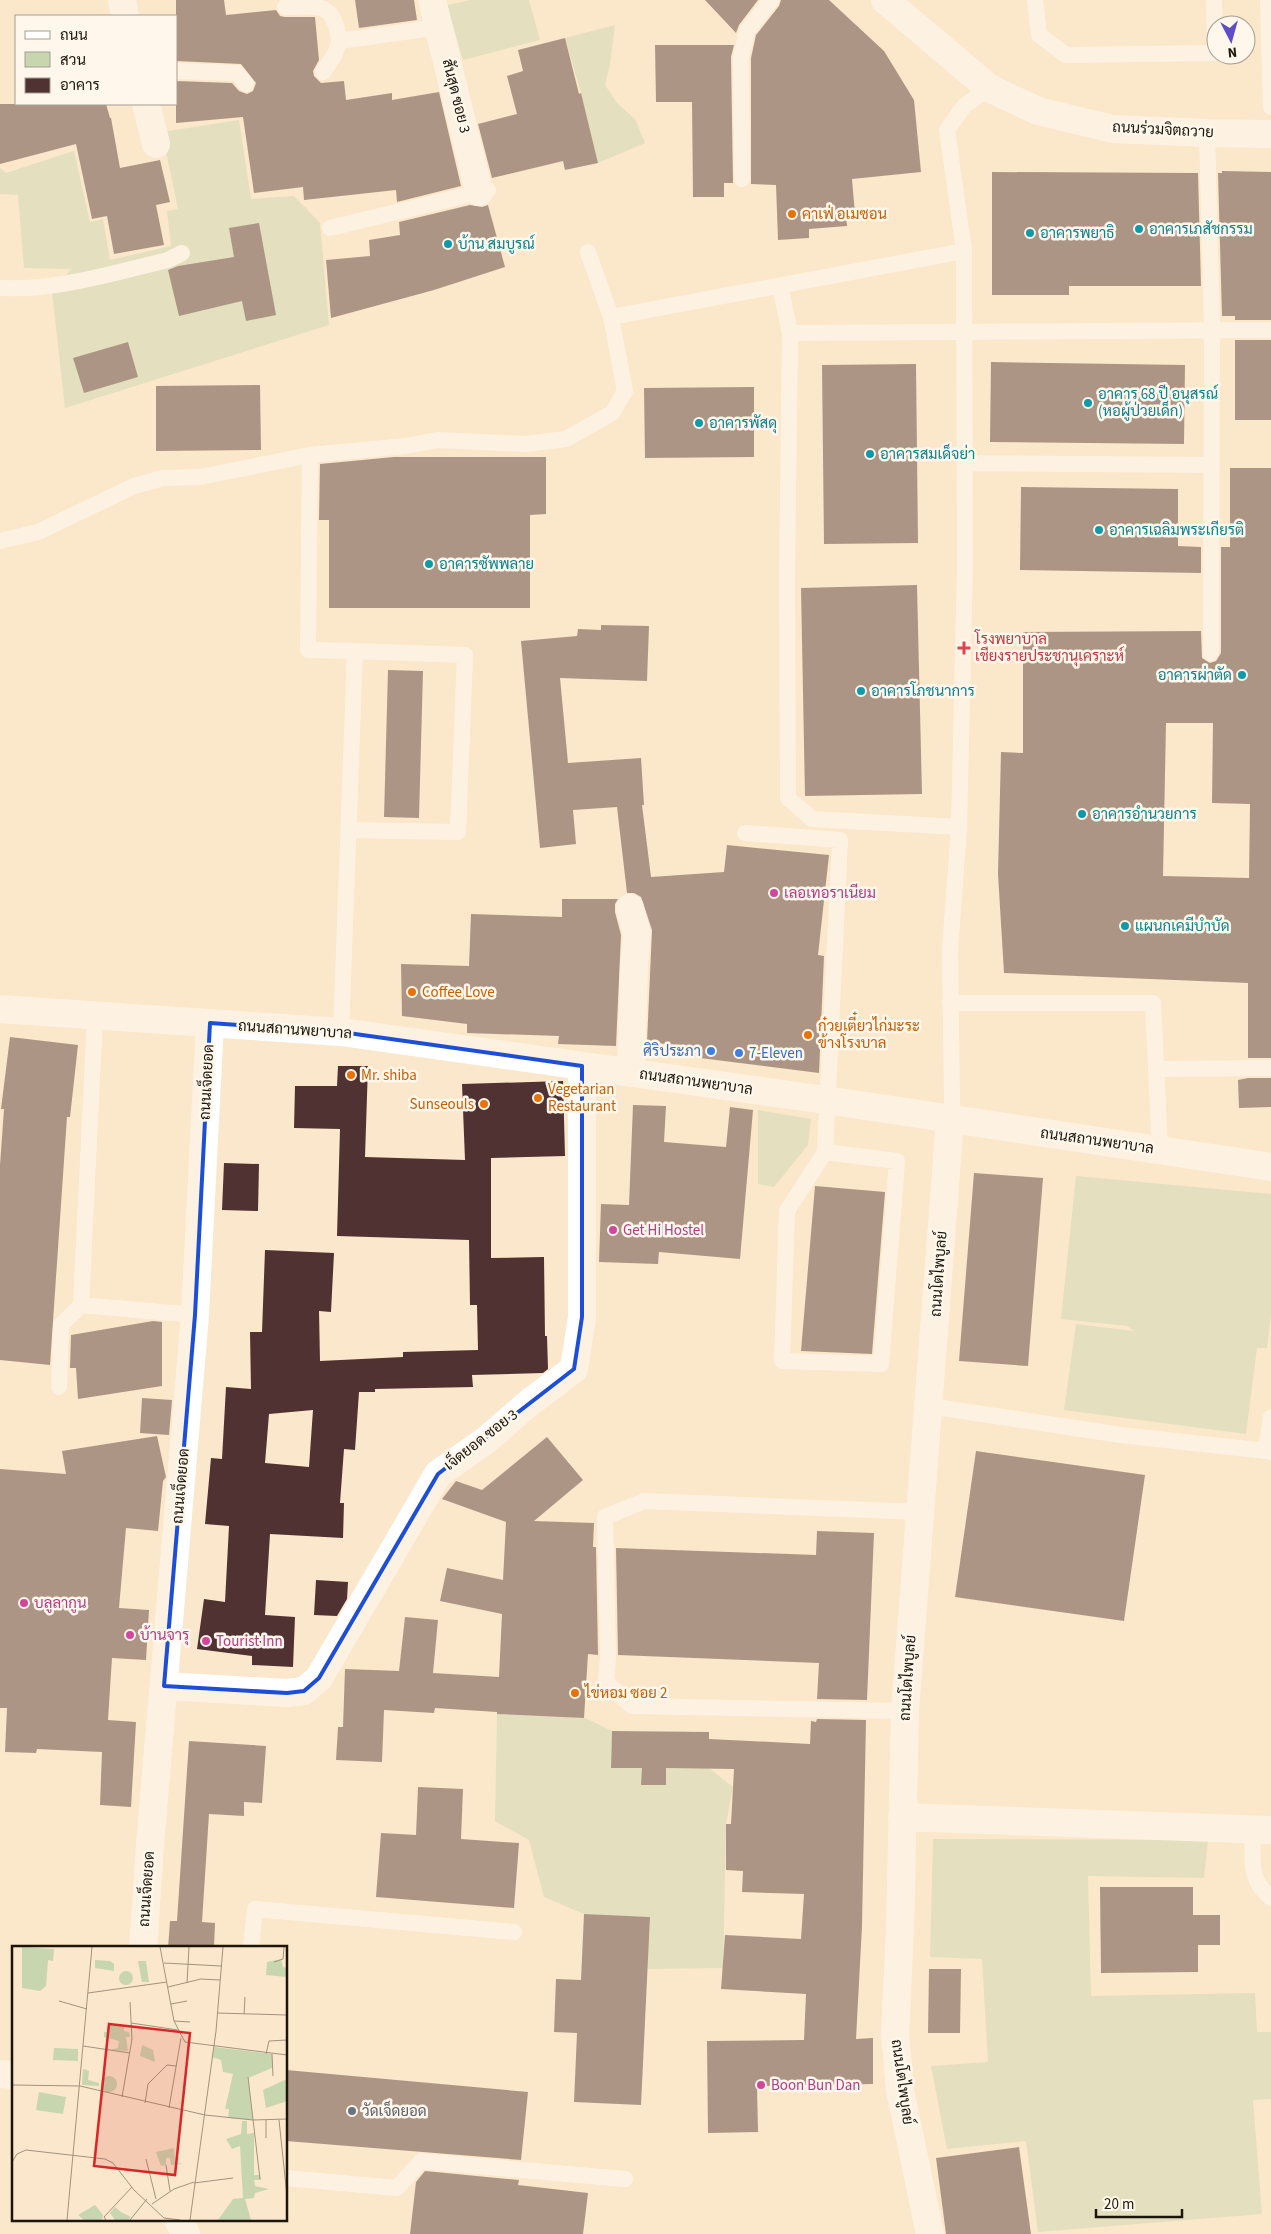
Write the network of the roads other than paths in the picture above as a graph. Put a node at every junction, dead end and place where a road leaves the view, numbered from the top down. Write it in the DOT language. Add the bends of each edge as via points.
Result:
graph roads {
  1 [pos="122,0"];
  2 [pos="432,0"];
  3 [pos="771,0"];
  4 [pos="885,0"];
  5 [pos="1034,0"];
  6 [pos="1214,0"];
  7 [pos="1268,0"];
  8 [pos="285,7"];
  9 [pos="125,15"];
  10 [pos="439,27"];
  11 [pos="339,41"];
  12 [pos="178,71"];
  13 [pos="323,72"];
  14 [pos="246,84"];
  15 [pos="989,88"];
  16 [pos="146,105"];
  17 [pos="1271,107"];
  18 [pos="1207,133"];
  19 [pos="1271,134"];
  20 [pos="156,144"];
  21 [pos="742,179"];
  22 [pos="484,191"];
  23 [pos="330,228"];
  24 [pos="964,251"];
  25 [pos="588,252"];
  26 [pos="182,253"];
  27 [pos="780,286"];
  28 [pos="0,288"];
  29 [pos="611,317"];
  30 [pos="1271,330"];
  31 [pos="1212,331"];
  32 [pos="964,332"];
  33 [pos="790,333"];
  34 [pos="310,455"];
  35 [pos="965,463"];
  36 [pos="1211,465"];
  37 [pos="0,541"];
  38 [pos="355,651"];
  39 [pos="1211,653"];
  40 [pos="960,826"];
  41 [pos="349,830"];
  42 [pos="746,833"];
  43 [pos="630,908"];
  44 [pos="950,1003"];
  45 [pos="0,1009"];
  46 [pos="95,1016"];
  47 [pos="210,1023"];
  48 [pos="341,1032"];
  49 [pos="582,1066"];
  50 [pos="1271,1068"];
  51 [pos="1156,1069"];
  52 [pos="631,1073"];
  53 [pos="826,1100"];
  54 [pos="950,1119"];
  55 [pos="1160,1150"];
  56 [pos="825,1152"];
  57 [pos="1271,1167"];
  58 [pos="81,1305"];
  59 [pos="195,1315"];
  60 [pos="59,1387"];
  61 [pos="929,1406"];
  62 [pos="1271,1416"];
  63 [pos="1268,1451"];
  64 [pos="921,1512"];
  65 [pos="164,1686"];
  66 [pos="906,1710"];
  67 [pos="902,1816"];
  68 [pos="1262,1830"];
  69 [pos="1271,1898"];
  70 [pos="514,1932"];
  71 [pos="143,1946"];
  72 [pos="251,1946"];
  73 [pos="288,2178"];
  74 [pos="625,2179"];
  75 [pos="179,2222"];
  76 [pos="186,2234"];
  77 [pos="930,2234"];
  1 -- 9 [label="street"];
  2 -- 10 [label="street, สันสุด ซอย 3"];
  3 -- 21 [label="lane" via="747,31 741,57"];
  4 -- 15 [label="street, ถนนร่วมจิตถวาย"];
  5 -- 6 [label="lane" via="1038,34 1066,55 1214,53"];
  7 -- 17 [label="lane"];
  8 -- 11 [label="lane" via="320,8 332,14 337,23"];
  10 -- 11 [label="lane"];
  10 -- 22 [label="street, สันสุด ซอย 3"];
  11 -- 13 [label="lane"];
  12 -- 14 [label="lane" via="237,73"];
  15 -- 18 [label="street, ถนนร่วมจิตถวาย" via="1038,111 1113,129"];
  15 -- 24 [label="lane" via="964,106 947,130"];
  16 -- 20 [label="street"];
  18 -- 19 [label="street, ถนนร่วมจิตถวาย"];
  18 -- 31 [label="lane"];
  22 -- 23 [label="lane, สันสุด ซอย 3"];
  24 -- 27 [label="lane"];
  24 -- 32 [label="lane"];
  25 -- 29 [label="lane"];
  26 -- 28 [label="lane" via="168,260 54,286"];
  27 -- 29 [label="lane"];
  27 -- 33 [label="lane"];
  29 -- 34 [label="lane" via="625,391 612,413 566,439 525,444 437,440"];
  30 -- 31 [label="lane"];
  31 -- 32 [label="lane"];
  31 -- 36 [label="lane"];
  32 -- 33 [label="lane"];
  32 -- 35 [label="lane"];
  33 -- 40 [label="lane" via="788,798 812,819"];
  34 -- 37 [label="lane" via="200,477 163,478 134,486 38,532"];
  34 -- 38 [label="lane" via="308,650"];
  35 -- 36 [label="lane"];
  35 -- 40 [label="lane"];
  36 -- 39 [label="lane"];
  38 -- 41 [label="lane"];
  38 -- 41 [label="lane" via="465,655 458,832"];
  40 -- 44 [label="lane" via="951,924"];
  41 -- 48 [label="lane"];
  42 -- 53 [label="lane" via="840,840"];
  43 -- 52 [label="street" via="637,934"];
  44 -- 51 [label="lane" via="1154,1004"];
  44 -- 54 [label="lane"];
  45 -- 46 [label="street, ถนนสถานพยาบาล"];
  46 -- 47 [label="street, ถนนสถานพยาบาล"];
  46 -- 58 [label="lane"];
  47 -- 48 [label="street, ถนนสถานพยาบาล"];
  47 -- 59 [label="street, ถนนเจ็ดยอด"];
  48 -- 49 [label="street, ถนนสถานพยาบาล"];
  49 -- 52 [label="street, ถนนสถานพยาบาล"];
  49 -- 65 [label="street, เจ็ดยอด ซอย 3" via="582,1317 574,1369 485,1441 438,1474 320,1678 304,1691 287,1693"];
  50 -- 51 [label="lane"];
  51 -- 55 [label="lane"];
  52 -- 53 [label="street, ถนนสถานพยาบาล"];
  53 -- 54 [label="street, ถนนสถานพยาบาล"];
  53 -- 56 [label="lane"];
  54 -- 55 [label="street, ถนนสถานพยาบาล"];
  54 -- 61 [label="street, ถนนโตไพบูลย์"];
  55 -- 57 [label="street, ถนนสถานพยาบาล"];
  56 -- 56 [label="lane" via="786,1211 782,1361 881,1364 897,1161"];
  58 -- 59 [label="lane"];
  58 -- 60 [label="lane" via="61,1325"];
  59 -- 65 [label="street, ถนนเจ็ดยอด"];
  61 -- 63 [label="lane" via="1121,1435"];
  61 -- 64 [label="street, ถนนโตไพบูลย์"];
  62 -- 63 [label="lane"];
  64 -- 66 [label="street, ถนนโตไพบูลย์"];
  64 -- 66 [label="lane" via="644,1501 605,1517 606,1682 632,1706"];
  65 -- 71 [label="street, ถนนเจ็ดยอด"];
  66 -- 67 [label="street, ถนนโตไพบูลย์"];
  67 -- 68 [label="street"];
  67 -- 77 [label="street, ถนนโตไพบูลย์" via="895,2034 900,2090"];
  68 -- 69 [label="lane" via="1254,1877 1261,1890"];
  70 -- 72 [label="lane" via="255,1909"];
  73 -- 74 [label="lane" via="397,2188 421,2161"];
  75 -- 76 [label="street"];
}
